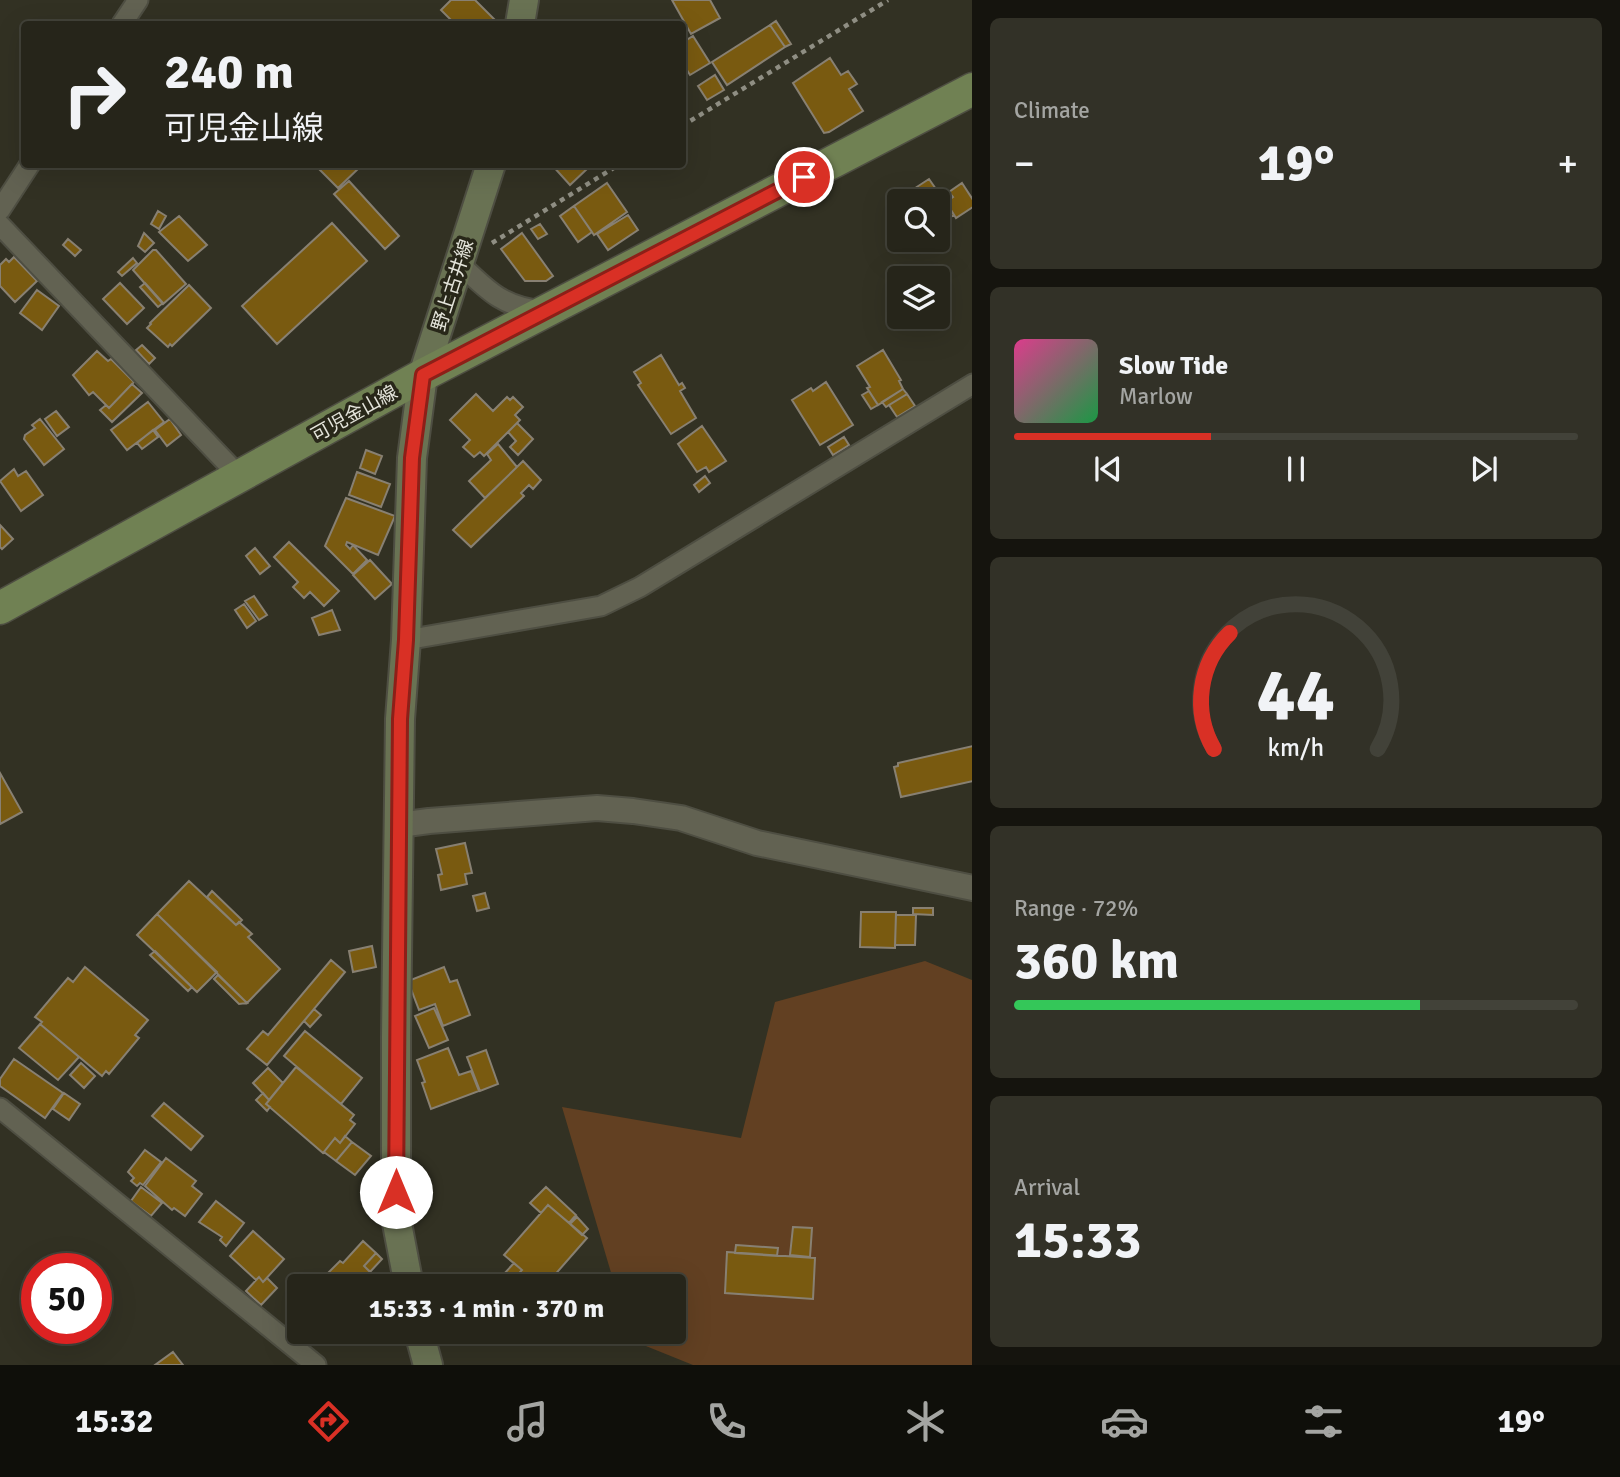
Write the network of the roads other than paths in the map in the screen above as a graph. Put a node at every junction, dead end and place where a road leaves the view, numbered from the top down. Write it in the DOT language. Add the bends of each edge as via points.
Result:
graph roads {
  1 [pos="138,0"];
  2 [pos="524,0"];
  3 [pos="124,21"];
  4 [pos="520,21"];
  5 [pos="972,89"];
  6 [pos="27,168"];
  7 [pos="490,168"];
  8 [pos="0,210"];
  9 [pos="0,225"];
  10 [pos="459,263"];
  11 [pos="546,311"];
  12 [pos="423,375"];
  13 [pos="972,384"];
  14 [pos="240,477"];
  15 [pos="0,608"];
  16 [pos="406,640"];
  17 [pos="399,825"];
  18 [pos="972,888"];
  19 [pos="0,1108"];
  20 [pos="407,1274"];
  21 [pos="422,1344"];
  22 [pos="316,1365"];
  23 [pos="428,1365"];
  1 -- 3 [label="street"];
  2 -- 4 [label="main road"];
  5 -- 11 [label="main road, 可児金山線"];
  6 -- 8 [label="street"];
  7 -- 10 [label="main road, 野上古井線"];
  9 -- 14 [label="street"];
  10 -- 11 [label="street" via="495,297"];
  10 -- 12 [label="main road, 野上古井線"];
  11 -- 12 [label="main road, 可児金山線"];
  12 -- 14 [label="main road, 可児金山線"];
  12 -- 16 [label="main road, 野上古井線" via="412,458"];
  13 -- 16 [label="street" via="640,587 601,606"];
  14 -- 15 [label="main road, 可児金山線"];
  16 -- 17 [label="main road, 野上古井線"];
  17 -- 18 [label="street" via="597,808 633,811 681,818 757,843"];
  17 -- 20 [label="main road, 野上古井線" via="396,1217"];
  19 -- 22 [label="street"];
  21 -- 23 [label="main road"];
}
